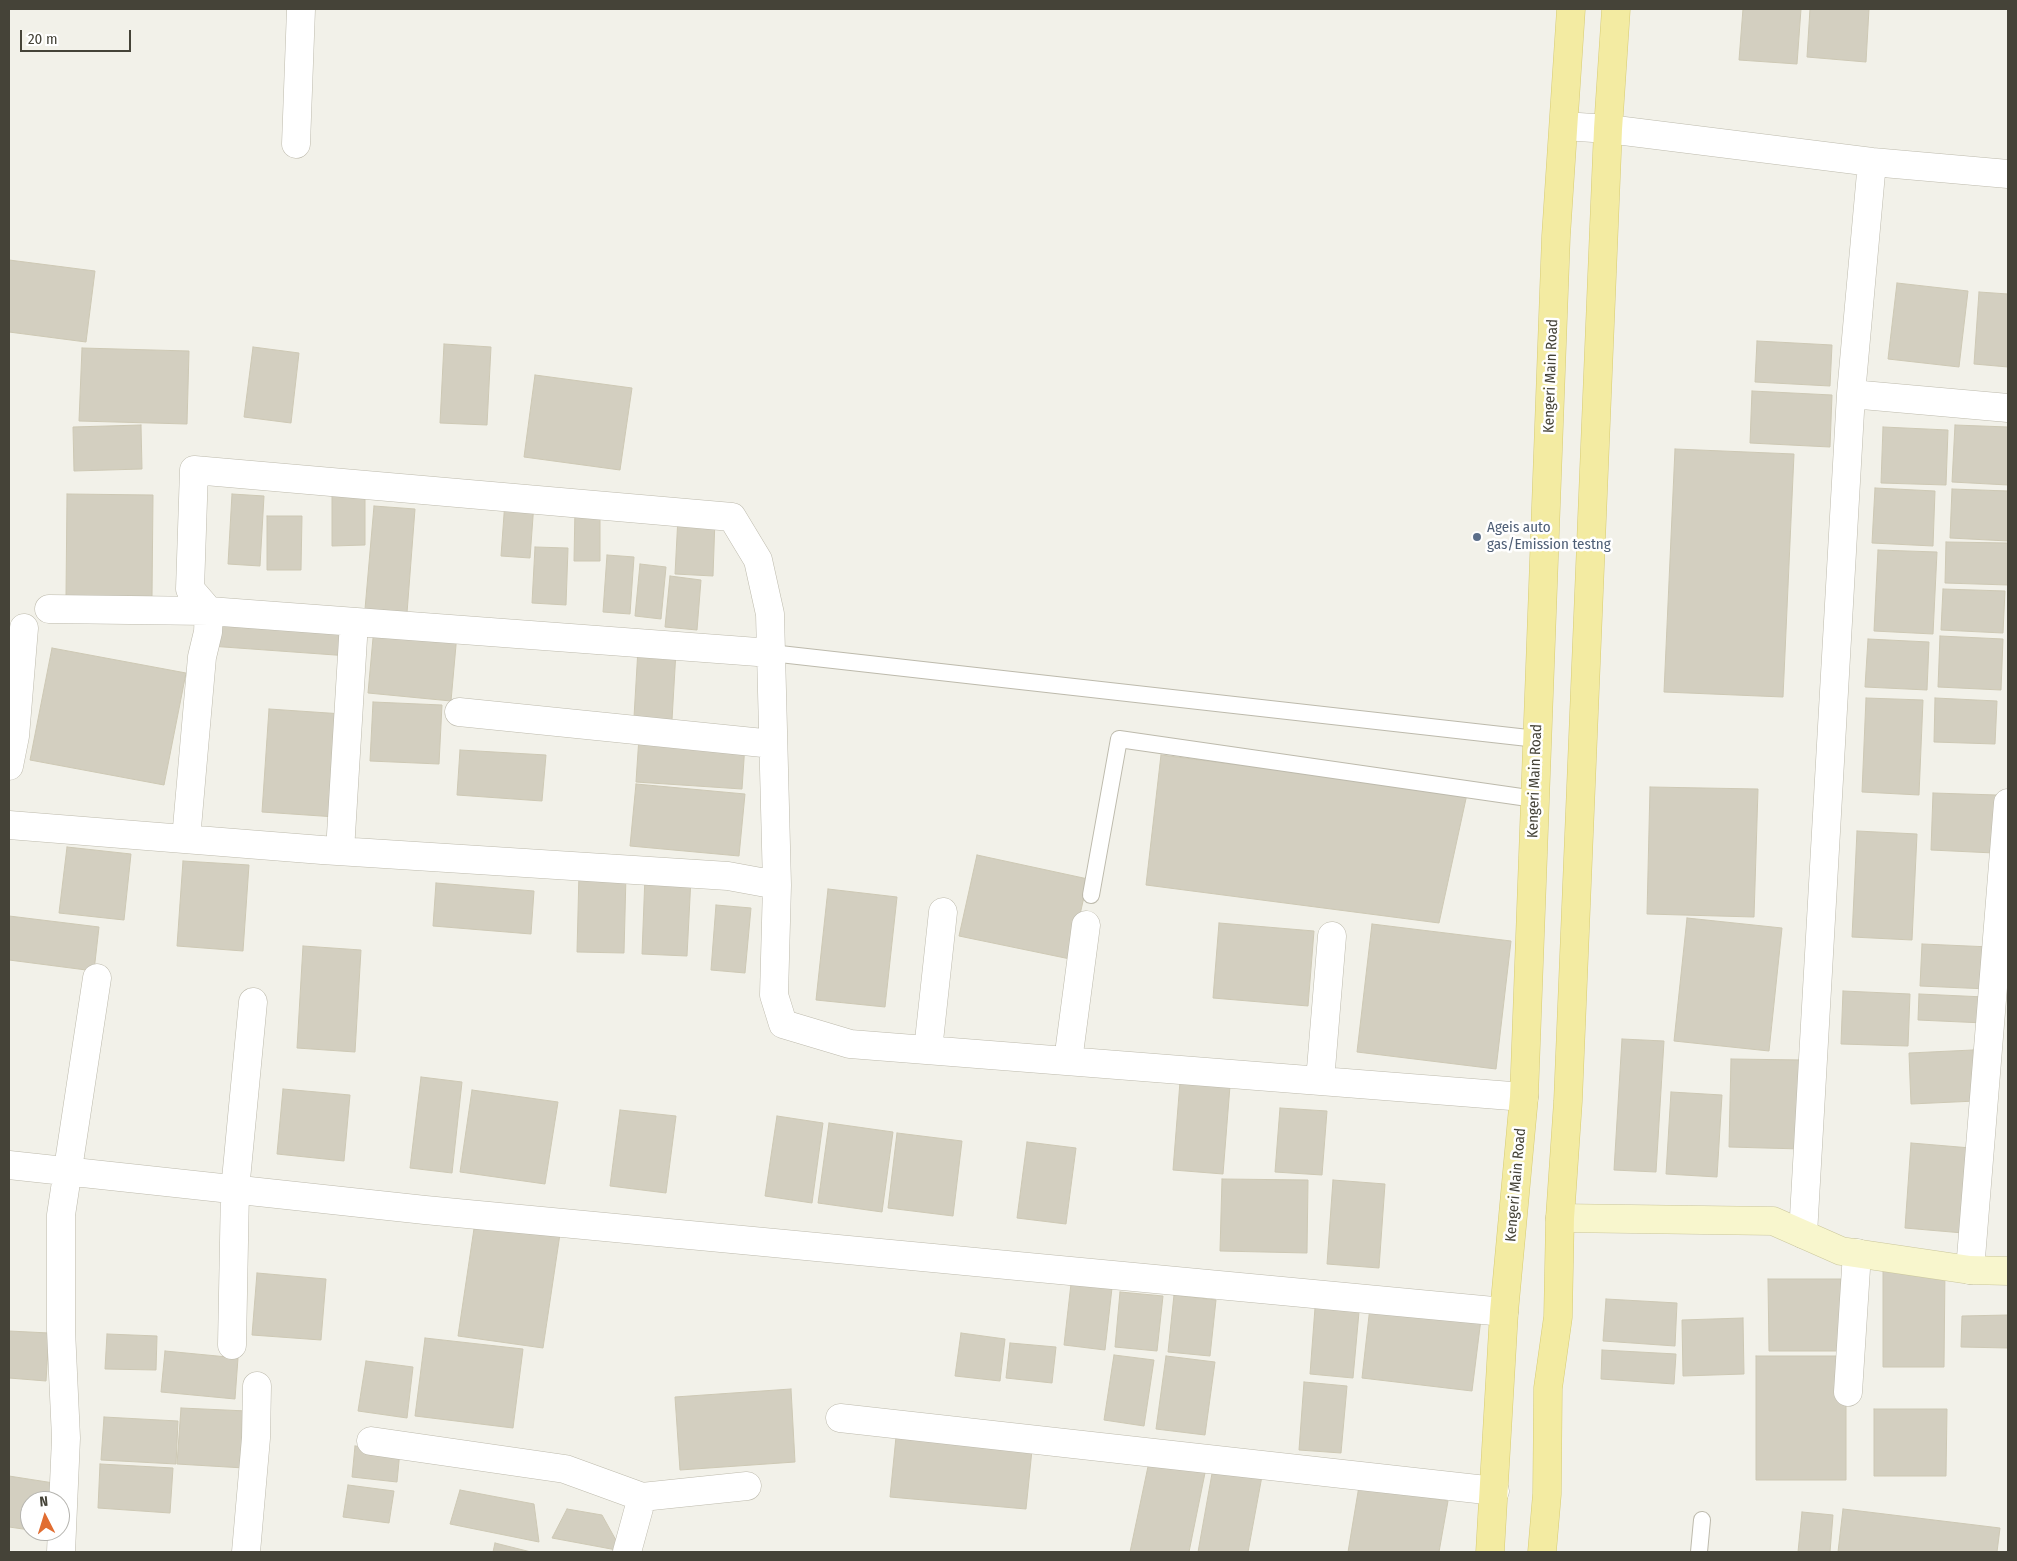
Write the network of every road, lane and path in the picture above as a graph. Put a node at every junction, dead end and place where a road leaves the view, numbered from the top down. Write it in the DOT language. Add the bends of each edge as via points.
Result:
graph roads {
  1 [pos="301,9"];
  2 [pos="1571,9"];
  3 [pos="1616,9"];
  4 [pos="1564,126"];
  5 [pos="1608,129"];
  6 [pos="296,144"];
  7 [pos="1872,162"];
  8 [pos="2008,174"];
  9 [pos="1850,394"];
  10 [pos="2008,408"];
  11 [pos="49,609"];
  12 [pos="209,611"];
  13 [pos="354,622"];
  14 [pos="24,628"];
  15 [pos="771,653"];
  16 [pos="459,712"];
  17 [pos="1537,739"];
  18 [pos="773,744"];
  19 [pos="9,766"];
  20 [pos="1535,799"];
  21 [pos="2008,804"];
  22 [pos="9,825"];
  23 [pos="186,839"];
  24 [pos="340,851"];
  25 [pos="777,885"];
  26 [pos="1091,895"];
  27 [pos="943,912"];
  28 [pos="1086,925"];
  29 [pos="1332,936"];
  30 [pos="97,978"];
  31 [pos="253,1002"];
  32 [pos="928,1050"];
  33 [pos="1068,1061"];
  34 [pos="1320,1081"];
  35 [pos="1524,1097"];
  36 [pos="9,1165"];
  37 [pos="69,1171"];
  38 [pos="235,1190"];
  39 [pos="1560,1218"];
  40 [pos="1803,1234"];
  41 [pos="1856,1253"];
  42 [pos="1970,1270"];
  43 [pos="2008,1271"];
  44 [pos="1504,1312"];
  45 [pos="232,1344"];
  46 [pos="257,1386"];
  47 [pos="1848,1392"];
  48 [pos="840,1418"];
  49 [pos="371,1441"];
  50 [pos="747,1486"];
  51 [pos="1494,1491"];
  52 [pos="642,1497"];
  53 [pos="1702,1520"];
  54 [pos="61,1552"];
  55 [pos="246,1552"];
  56 [pos="627,1552"];
  57 [pos="1490,1552"];
  58 [pos="1542,1552"];
  59 [pos="1699,1552"];
  1 -- 6 [label="street"];
  2 -- 4 [label="main road, Kengeri Main Road"];
  3 -- 5 [label="main road"];
  4 -- 5 [label="street"];
  4 -- 17 [label="main road, Kengeri Main Road" via="1556,236"];
  5 -- 7 [label="street"];
  5 -- 39 [label="main road" via="1570,1061"];
  7 -- 8 [label="street"];
  7 -- 9 [label="street"];
  9 -- 10 [label="street"];
  9 -- 40 [label="street"];
  11 -- 12 [label="street"];
  12 -- 13 [label="street"];
  12 -- 15 [label="street" via="190,589 194,470 732,517 758,560 770,614"];
  12 -- 23 [label="street"];
  13 -- 15 [label="street"];
  13 -- 24 [label="street"];
  14 -- 19 [label="street" via="15,736"];
  15 -- 17 [label="lane"];
  15 -- 18 [label="street"];
  16 -- 18 [label="street"];
  17 -- 20 [label="main road, Kengeri Main Road"];
  18 -- 25 [label="street"];
  20 -- 26 [label="lane" via="1119,739"];
  20 -- 35 [label="main road, Kengeri Main Road"];
  21 -- 42 [label="street"];
  22 -- 23 [label="street"];
  23 -- 24 [label="street"];
  24 -- 25 [label="street" via="728,876"];
  25 -- 32 [label="street" via="774,995 783,1024 850,1044"];
  27 -- 32 [label="street"];
  28 -- 33 [label="street"];
  29 -- 34 [label="street"];
  30 -- 37 [label="street"];
  31 -- 38 [label="street"];
  32 -- 33 [label="street"];
  33 -- 34 [label="street"];
  34 -- 35 [label="street"];
  35 -- 44 [label="main road, Kengeri Main Road"];
  36 -- 37 [label="street"];
  37 -- 38 [label="street"];
  37 -- 54 [label="street" via="61,1215 61,1330 66,1438"];
  38 -- 44 [label="street"];
  38 -- 45 [label="street"];
  39 -- 40 [label="street" via="1773,1222"];
  39 -- 58 [label="main road" via="1558,1317 1548,1388 1547,1494"];
  40 -- 41 [label="street" via="1841,1251"];
  41 -- 42 [label="street"];
  41 -- 47 [label="street"];
  42 -- 43 [label="street"];
  44 -- 51 [label="main road, Kengeri Main Road"];
  46 -- 55 [label="street"];
  48 -- 51 [label="street"];
  49 -- 52 [label="street" via="565,1469"];
  50 -- 52 [label="street"];
  51 -- 57 [label="main road, Kengeri Main Road"];
  52 -- 56 [label="street"];
  53 -- 59 [label="lane"];
}
